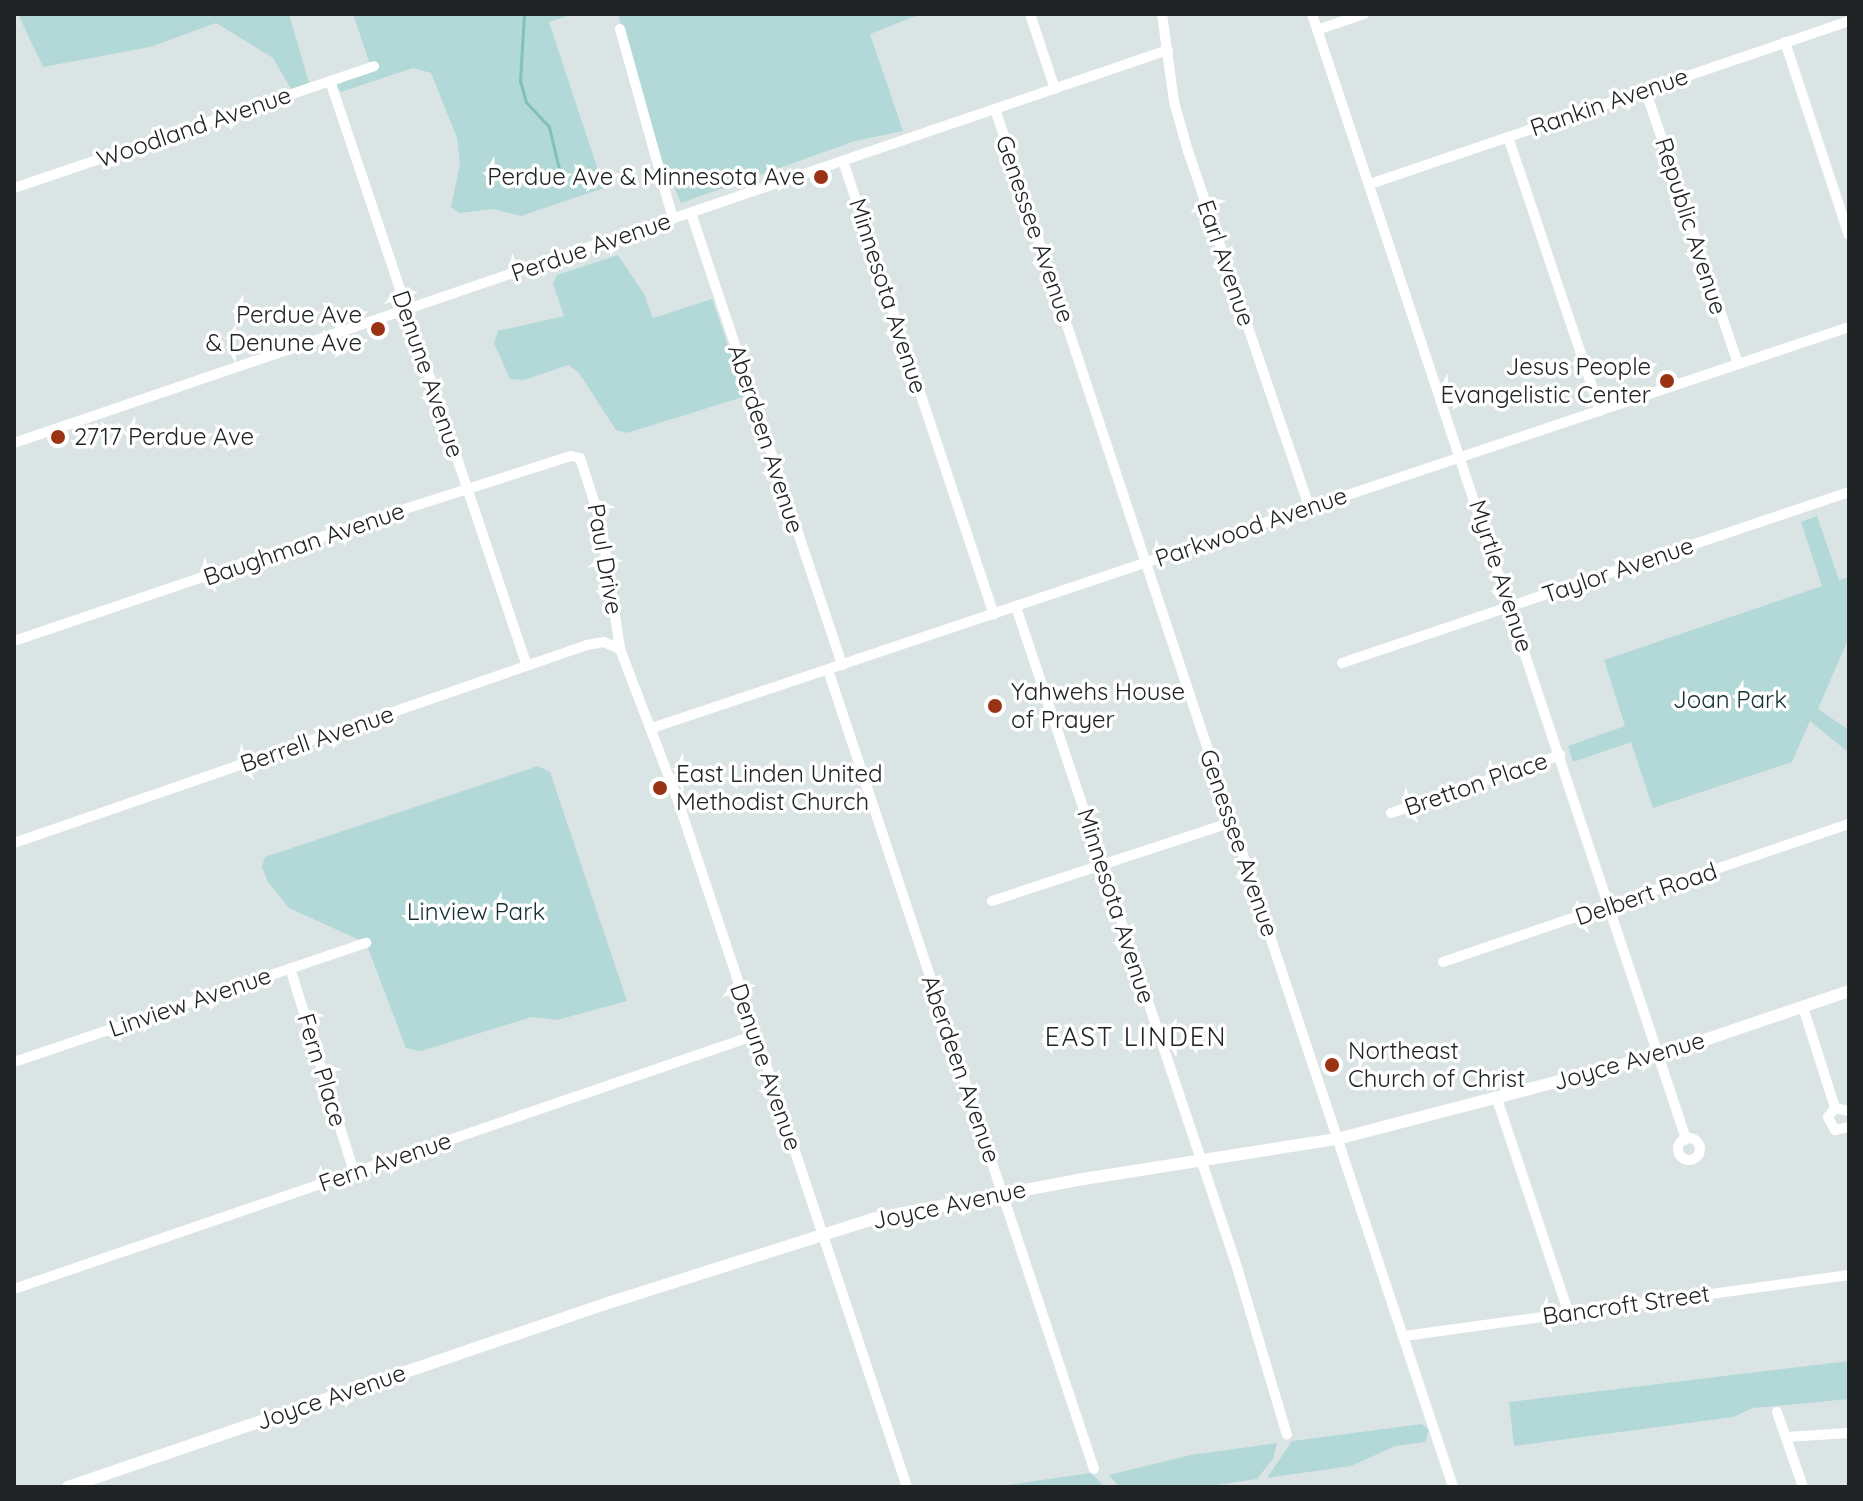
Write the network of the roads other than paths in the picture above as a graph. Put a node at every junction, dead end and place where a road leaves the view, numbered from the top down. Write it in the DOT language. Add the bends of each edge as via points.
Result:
graph roads {
  1 [pos="1030,14"];
  2 [pos="1162,14"];
  3 [pos="1312,14"];
  4 [pos="1364,14"];
  5 [pos="1849,21"];
  6 [pos="620,29"];
  7 [pos="1317,30"];
  8 [pos="1785,42"];
  9 [pos="1168,50"];
  10 [pos="374,66"];
  11 [pos="330,81"];
  12 [pos="1055,89"];
  13 [pos="1645,89"];
  14 [pos="995,109"];
  15 [pos="1508,137"];
  16 [pos="843,161"];
  17 [pos="1370,184"];
  18 [pos="14,188"];
  19 [pos="691,213"];
  20 [pos="673,219"];
  21 [pos="1849,235"];
  22 [pos="406,310"];
  23 [pos="1849,327"];
  24 [pos="1738,363"];
  25 [pos="1600,411"];
  26 [pos="14,443"];
  27 [pos="1461,457"];
  28 [pos="587,470"];
  29 [pos="467,490"];
  30 [pos="1849,492"];
  31 [pos="1309,507"];
  32 [pos="1146,563"];
  33 [pos="1016,607"];
  34 [pos="1511,607"];
  35 [pos="994,614"];
  36 [pos="14,641"];
  37 [pos="620,649"];
  38 [pos="1342,663"];
  39 [pos="842,665"];
  40 [pos="527,666"];
  41 [pos="828,670"];
  42 [pos="652,728"];
  43 [pos="1560,755"];
  44 [pos="1391,813"];
  45 [pos="1232,822"];
  46 [pos="1849,824"];
  47 [pos="14,843"];
  48 [pos="1102,864"];
  49 [pos="992,901"];
  50 [pos="1611,906"];
  51 [pos="366,943"];
  52 [pos="1443,962"];
  53 [pos="290,968"];
  54 [pos="1849,991"];
  55 [pos="1803,1007"];
  56 [pos="756,1035"];
  57 [pos="1660,1055"];
  58 [pos="14,1062"];
  59 [pos="1497,1099"];
  60 [pos="1835,1108"];
  61 [pos="1849,1111"];
  62 [pos="1849,1127"];
  63 [pos="1337,1139"];
  64 [pos="1686,1139"];
  65 [pos="1200,1161"];
  66 [pos="354,1172"];
  67 [pos="1003,1192"];
  68 [pos="823,1235"];
  69 [pos="1849,1275"];
  70 [pos="14,1289"];
  71 [pos="1569,1314"];
  72 [pos="1404,1336"];
  73 [pos="1777,1412"];
  74 [pos="1849,1433"];
  75 [pos="1287,1435"];
  76 [pos="1786,1437"];
  77 [pos="1094,1469"];
  78 [pos="68,1487"];
  79 [pos="907,1487"];
  80 [pos="1453,1487"];
  81 [pos="1803,1487"];
  1 -- 12 [label="street"];
  2 -- 9 [label="street, Earl Avenue"];
  3 -- 7 [label="street, Myrtle Avenue"];
  4 -- 7 [label="street"];
  5 -- 8 [label="street, Rankin Avenue"];
  6 -- 20 [label="street"];
  7 -- 17 [label="street, Myrtle Avenue"];
  8 -- 13 [label="street, Rankin Avenue"];
  8 -- 21 [label="street"];
  9 -- 12 [label="street, Perdue Avenue"];
  9 -- 31 [label="street, Earl Avenue" via="1174,102 1188,151"];
  10 -- 11 [label="street, Woodland Avenue"];
  11 -- 18 [label="street, Woodland Avenue"];
  11 -- 22 [label="street, Denune Avenue"];
  12 -- 14 [label="street, Perdue Avenue"];
  13 -- 15 [label="street, Rankin Avenue"];
  13 -- 24 [label="street, Republic Avenue"];
  14 -- 16 [label="street, Perdue Avenue"];
  14 -- 32 [label="street, Genessee Avenue"];
  15 -- 17 [label="street, Rankin Avenue"];
  15 -- 25 [label="street"];
  16 -- 19 [label="street, Perdue Avenue"];
  16 -- 35 [label="street, Minnesota Avenue"];
  17 -- 27 [label="street, Myrtle Avenue"];
  19 -- 20 [label="street, Perdue Avenue"];
  19 -- 39 [label="street, Aberdeen Avenue"];
  20 -- 22 [label="street, Perdue Avenue"];
  22 -- 26 [label="street, Perdue Avenue"];
  22 -- 29 [label="street, Denune Avenue"];
  23 -- 24 [label="street, Parkwood Avenue"];
  24 -- 25 [label="street, Parkwood Avenue"];
  25 -- 27 [label="street, Parkwood Avenue"];
  27 -- 31 [label="street, Parkwood Avenue"];
  27 -- 34 [label="street, Myrtle Avenue"];
  28 -- 29 [label="street, Baughman Avenue" via="580,458 571,456"];
  28 -- 37 [label="street, Paul Drive"];
  29 -- 36 [label="street, Baughman Avenue"];
  29 -- 40 [label="street, Denune Avenue"];
  30 -- 34 [label="street, Taylor Avenue"];
  31 -- 32 [label="street, Parkwood Avenue"];
  32 -- 33 [label="street, Parkwood Avenue"];
  32 -- 45 [label="street, Genessee Avenue"];
  33 -- 35 [label="street, Parkwood Avenue"];
  33 -- 48 [label="street, Minnesota Avenue"];
  34 -- 38 [label="street, Taylor Avenue"];
  34 -- 43 [label="street, Myrtle Avenue"];
  35 -- 39 [label="street, Parkwood Avenue"];
  37 -- 40 [label="street, Berrell Avenue" via="604,642 587,645"];
  37 -- 42 [label="street, Denune Avenue"];
  39 -- 41 [label="street, Parkwood Avenue"];
  40 -- 47 [label="street, Berrell Avenue"];
  41 -- 42 [label="street, Parkwood Avenue"];
  41 -- 67 [label="street, Aberdeen Avenue"];
  42 -- 56 [label="street, Denune Avenue"];
  43 -- 44 [label="street, Bretton Place"];
  43 -- 50 [label="street, Myrtle Avenue"];
  45 -- 48 [label="street"];
  45 -- 63 [label="street, Genessee Avenue"];
  46 -- 50 [label="street, Delbert Road"];
  48 -- 49 [label="street"];
  48 -- 65 [label="street, Minnesota Avenue"];
  50 -- 52 [label="street, Delbert Road"];
  50 -- 57 [label="street, Myrtle Avenue"];
  51 -- 53 [label="street, Linview Avenue"];
  53 -- 58 [label="street, Linview Avenue"];
  53 -- 66 [label="street, Fern Place"];
  54 -- 55 [label="street, Joyce Avenue"];
  55 -- 57 [label="street, Joyce Avenue"];
  55 -- 60 [label="street"];
  56 -- 66 [label="street, Fern Avenue"];
  56 -- 68 [label="street, Denune Avenue"];
  57 -- 59 [label="street, Joyce Avenue"];
  57 -- 64 [label="street, Myrtle Avenue"];
  59 -- 63 [label="street, Joyce Avenue"];
  59 -- 71 [label="street"];
  60 -- 61 [label="street"];
  60 -- 62 [label="street" via="1829,1124 1839,1131"];
  63 -- 65 [label="street, Joyce Avenue"];
  63 -- 72 [label="street, Genessee Avenue"];
  65 -- 67 [label="street, Joyce Avenue"];
  65 -- 75 [label="street, Minnesota Avenue"];
  66 -- 70 [label="street, Fern Avenue"];
  67 -- 68 [label="street, Joyce Avenue" via="922,1206"];
  67 -- 77 [label="street, Aberdeen Avenue"];
  68 -- 78 [label="street, Joyce Avenue"];
  68 -- 79 [label="street, Denune Avenue"];
  69 -- 71 [label="street, Bancroft Street"];
  71 -- 72 [label="street, Bancroft Street"];
  72 -- 80 [label="street, Genessee Avenue"];
  73 -- 76 [label="street"];
  74 -- 76 [label="street"];
  76 -- 81 [label="street"];
}
